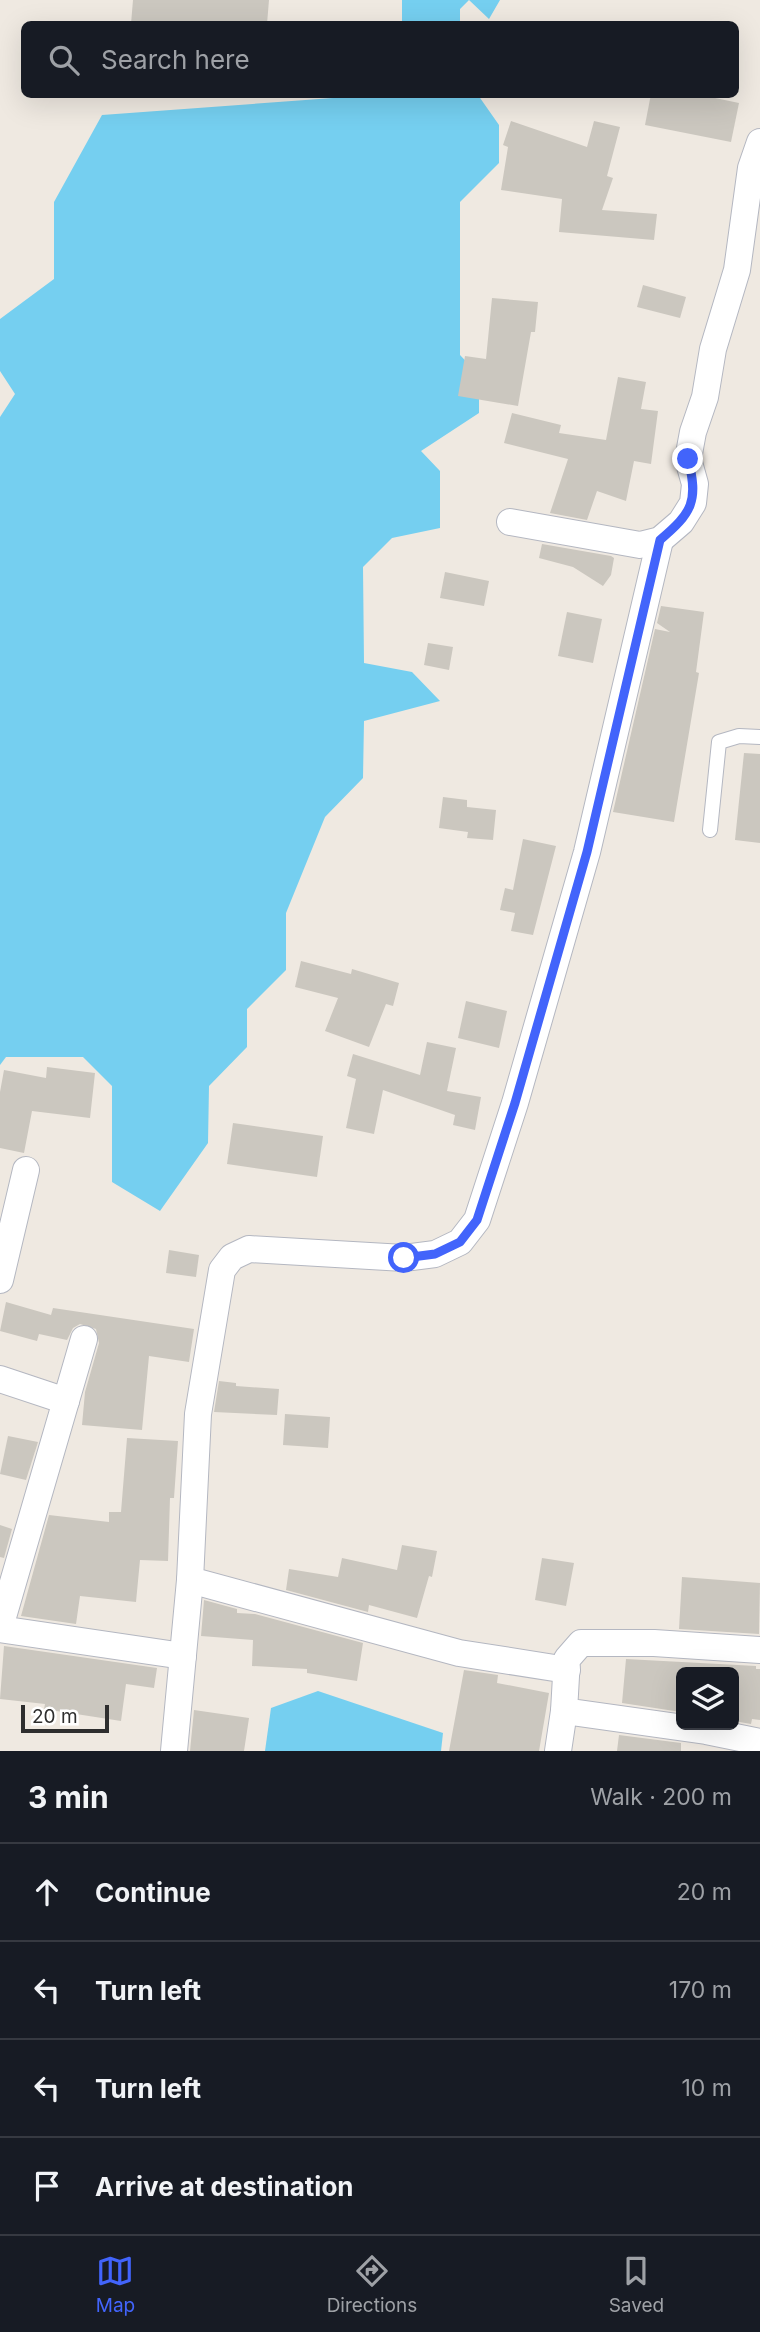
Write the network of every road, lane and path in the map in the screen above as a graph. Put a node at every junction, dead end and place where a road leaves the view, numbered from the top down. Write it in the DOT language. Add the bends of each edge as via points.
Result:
graph roads {
  1 [pos="760,142"];
  2 [pos="510,522"];
  3 [pos="660,540"];
  4 [pos="760,737"];
  5 [pos="710,830"];
  6 [pos="26,1170"];
  7 [pos="0,1280"];
  8 [pos="84,1339"];
  9 [pos="0,1379"];
  10 [pos="66,1401"];
  11 [pos="190,1580"];
  12 [pos="0,1628"];
  13 [pos="760,1650"];
  14 [pos="183,1656"];
  15 [pos="567,1670"];
  16 [pos="564,1711"];
  17 [pos="760,1742"];
  18 [pos="174,1751"];
  19 [pos="558,1751"];
  1 -- 3 [label="street" via="751,168 737,270 693,432 688,459 695,484 693,503 681,522"];
  2 -- 3 [label="street" via="640,545"];
  3 -- 11 [label="street" via="587,852 477,1220 460,1242 435,1254 404,1258 248,1249 232,1257 222,1270 198,1414"];
  4 -- 5 [label="lane" via="739,736 719,742"];
  6 -- 7 [label="street"];
  8 -- 10 [label="street"];
  9 -- 10 [label="street"];
  10 -- 12 [label="street"];
  11 -- 14 [label="street"];
  11 -- 15 [label="street" via="459,1653"];
  12 -- 14 [label="street"];
  13 -- 15 [label="street" via="582,1643 568,1659"];
  14 -- 18 [label="street"];
  15 -- 16 [label="street"];
  16 -- 17 [label="street"];
  16 -- 19 [label="street"];
}
